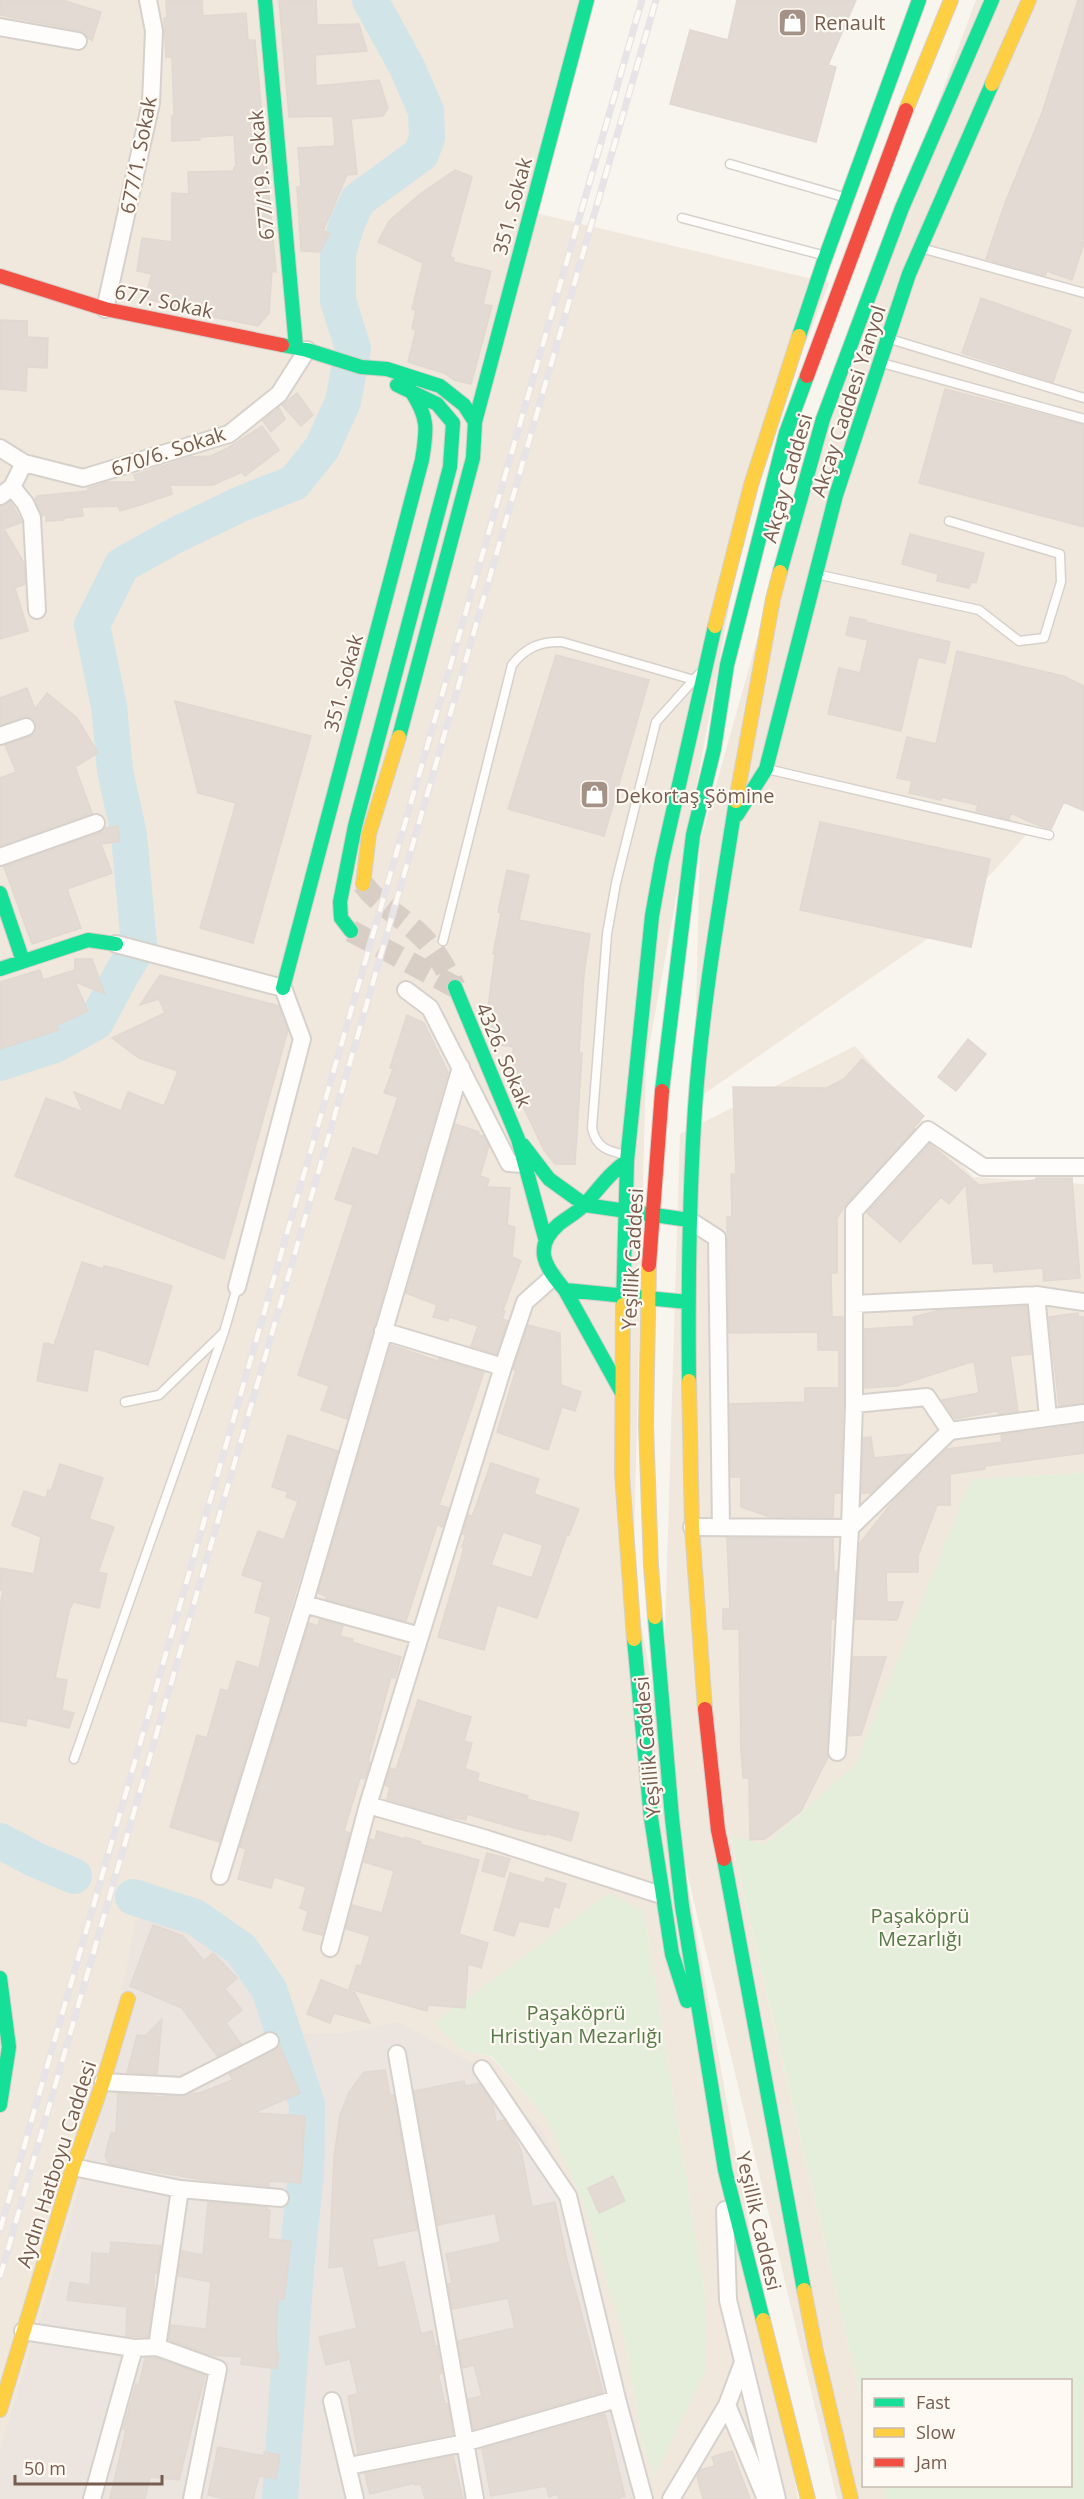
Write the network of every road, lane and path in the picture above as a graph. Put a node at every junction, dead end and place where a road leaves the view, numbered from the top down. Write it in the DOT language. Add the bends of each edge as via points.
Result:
graph roads {
  1 [pos="148,0"];
  2 [pos="265,0"];
  3 [pos="587,0"];
  4 [pos="919,0"];
  5 [pos="951,0"];
  6 [pos="992,0"];
  7 [pos="1029,0"];
  8 [pos="0,27"];
  9 [pos="78,41"];
  10 [pos="730,164"];
  11 [pos="847,198"];
  12 [pos="682,218"];
  13 [pos="921,248"];
  14 [pos="826,256"];
  15 [pos="0,276"];
  16 [pos="1084,293"];
  17 [pos="105,309"];
  18 [pos="889,339"];
  19 [pos="308,351"];
  20 [pos="881,363"];
  21 [pos="361,367"];
  22 [pos="411,391"];
  23 [pos="1084,398"];
  24 [pos="1084,419"];
  25 [pos="475,422"];
  26 [pos="0,448"];
  27 [pos="24,463"];
  28 [pos="6,491"];
  29 [pos="949,521"];
  30 [pos="816,574"];
  31 [pos="37,610"];
  32 [pos="708,665"];
  33 [pos="694,680"];
  34 [pos="26,727"];
  35 [pos="0,736"];
  36 [pos="766,769"];
  37 [pos="733,822"];
  38 [pos="96,823"];
  39 [pos="1050,835"];
  40 [pos="0,857"];
  41 [pos="363,884"];
  42 [pos="0,893"];
  43 [pos="351,931"];
  44 [pos="443,941"];
  45 [pos="116,944"];
  46 [pos="23,961"];
  47 [pos="0,969"];
  48 [pos="675,979"];
  49 [pos="455,987"];
  50 [pos="283,988"];
  51 [pos="406,990"];
  52 [pos="707,992"];
  53 [pos="461,1067"];
  54 [pos="518,1139"];
  55 [pos="627,1159"];
  56 [pos="523,1164"];
  57 [pos="1084,1167"];
  58 [pos="585,1205"];
  59 [pos="624,1211"];
  60 [pos="653,1216"];
  61 [pos="689,1221"];
  62 [pos="545,1238"];
  63 [pos="553,1276"];
  64 [pos="237,1287"];
  65 [pos="565,1290"];
  66 [pos="1036,1295"];
  67 [pos="623,1296"];
  68 [pos="648,1298"];
  69 [pos="688,1302"];
  70 [pos="1084,1302"];
  71 [pos="854,1304"];
  72 [pos="383,1331"];
  73 [pos="224,1332"];
  74 [pos="503,1367"];
  75 [pos="623,1394"];
  76 [pos="125,1402"];
  77 [pos="854,1404"];
  78 [pos="1084,1413"];
  79 [pos="1048,1417"];
  80 [pos="950,1431"];
  81 [pos="692,1527"];
  82 [pos="722,1527"];
  83 [pos="850,1528"];
  84 [pos="304,1604"];
  85 [pos="420,1636"];
  86 [pos="837,1752"];
  87 [pos="74,1759"];
  88 [pos="368,1805"];
  89 [pos="220,1876"];
  90 [pos="661,1895"];
  91 [pos="330,1948"];
  92 [pos="0,1978"];
  93 [pos="128,1999"];
  94 [pos="270,2041"];
  95 [pos="5,2047"];
  96 [pos="398,2054"];
  97 [pos="707,2064"];
  98 [pos="482,2069"];
  99 [pos="103,2082"];
  100 [pos="0,2105"];
  101 [pos="73,2167"];
  102 [pos="725,2170"];
  103 [pos="180,2189"];
  104 [pos="279,2198"];
  105 [pos="23,2331"];
  106 [pos="157,2347"];
  107 [pos="134,2348"];
  108 [pos="742,2365"];
  109 [pos="617,2399"];
  110 [pos="332,2401"];
  111 [pos="727,2404"];
  112 [pos="0,2410"];
  113 [pos="464,2443"];
  114 [pos="349,2466"];
  115 [pos="92,2499"];
  116 [pos="192,2499"];
  117 [pos="355,2499"];
  118 [pos="475,2499"];
  119 [pos="644,2499"];
  120 [pos="671,2499"];
  121 [pos="766,2499"];
  122 [pos="777,2499"];
  123 [pos="808,2499"];
  124 [pos="852,2499"];
  1 -- 17 [label="street, 677/1. Sokak" via="154,31 151,103"];
  2 -- 19 [label="main road, 677/19. Sokak"];
  3 -- 25 [label="main road, 351. Sokak"];
  4 -- 11 [label="main road"];
  5 -- 48 [label="main road, Akçay Caddesi" via="915,84 786,433 727,665 714,750 693,835"];
  6 -- 37 [label="main road, Akçay Caddesi" via="902,208 823,419 773,599"];
  7 -- 13 [label="main road, Akçay Caddesi Yanyol"];
  8 -- 9 [label="street"];
  10 -- 11 [label="lane"];
  11 -- 14 [label="main road"];
  12 -- 14 [label="lane"];
  13 -- 16 [label="lane"];
  13 -- 18 [label="main road, Akçay Caddesi Yanyol"];
  14 -- 32 [label="main road" via="751,485"];
  15 -- 17 [label="main road, 677. Sokak"];
  17 -- 19 [label="main road, 677. Sokak"];
  18 -- 20 [label="main road, Akçay Caddesi Yanyol"];
  18 -- 23 [label="lane"];
  19 -- 21 [label="main road, 677. Sokak"];
  19 -- 27 [label="street, 670/6. Sokak" via="279,394 229,434 83,478"];
  20 -- 24 [label="lane"];
  20 -- 30 [label="main road, Akçay Caddesi Yanyol" via="836,495"];
  21 -- 22 [label="main road"];
  21 -- 25 [label="main road" via="387,369 440,386 464,405"];
  22 -- 43 [label="main road" via="437,404 453,423 450,467 355,826 340,902 341,918"];
  22 -- 50 [label="main road, 351. Sokak" via="429,424 422,460"];
  25 -- 41 [label="main road, 351. Sokak" via="473,458 369,834"];
  26 -- 27 [label="street, 670/6. Sokak"];
  27 -- 28 [label="street"];
  28 -- 31 [label="street" via="25,503 32,518"];
  29 -- 30 [label="lane" via="1060,554 1061,582 1044,638 1018,641 979,610"];
  30 -- 36 [label="main road, Akçay Caddesi Yanyol"];
  32 -- 33 [label="lane"];
  32 -- 55 [label="main road" via="688,739 652,916"];
  33 -- 44 [label="lane" via="562,642 530,647 517,658 512,665"];
  33 -- 55 [label="lane" via="656,722 607,934 592,1128 601,1146"];
  34 -- 35 [label="street"];
  36 -- 37 [label="main road, Akçay Caddesi Yanyol"];
  36 -- 39 [label="lane"];
  37 -- 52 [label="main road, Akçay Caddesi"];
  38 -- 40 [label="street"];
  42 -- 46 [label="main road"];
  45 -- 46 [label="main road" via="88,940"];
  45 -- 50 [label="street"];
  46 -- 47 [label="main road"];
  48 -- 60 [label="main road, Yeşillik Caddesi"];
  49 -- 54 [label="main road, 4326. Sokak"];
  50 -- 64 [label="street" via="302,1039"];
  51 -- 53 [label="street" via="430,1008"];
  52 -- 61 [label="main road, Yeşillik Caddesi"];
  53 -- 56 [label="street" via="509,1163"];
  53 -- 72 [label="street"];
  54 -- 56 [label="main road"];
  54 -- 58 [label="main road" via="549,1179"];
  55 -- 58 [label="main road" via="608,1173"];
  55 -- 59 [label="main road"];
  56 -- 62 [label="main road"];
  57 -- 71 [label="street" via="983,1167 928,1130 854,1212"];
  58 -- 59 [label="main road"];
  58 -- 62 [label="main road"];
  59 -- 60 [label="main road"];
  59 -- 67 [label="main road"];
  60 -- 61 [label="main road"];
  60 -- 68 [label="main road, Yeşillik Caddesi"];
  61 -- 69 [label="main road, Yeşillik Caddesi"];
  61 -- 82 [label="street" via="717,1238"];
  62 -- 63 [label="main road" via="544,1262"];
  63 -- 65 [label="main road"];
  63 -- 74 [label="street" via="525,1302"];
  64 -- 73 [label="lane"];
  65 -- 67 [label="main road"];
  65 -- 75 [label="main road"];
  66 -- 70 [label="street"];
  66 -- 71 [label="street"];
  66 -- 79 [label="street"];
  67 -- 68 [label="main road"];
  67 -- 75 [label="main road"];
  68 -- 69 [label="main road"];
  68 -- 97 [label="main road, Yeşillik Caddesi" via="646,1425 651,1566 672,1818"];
  69 -- 81 [label="main road, Yeşillik Caddesi"];
  71 -- 77 [label="street"];
  72 -- 74 [label="street"];
  72 -- 84 [label="street"];
  73 -- 76 [label="lane" via="159,1395"];
  73 -- 87 [label="lane"];
  74 -- 85 [label="street"];
  75 -- 90 [label="main road" via="622,1474 638,1701"];
  77 -- 80 [label="street" via="927,1397"];
  77 -- 83 [label="street"];
  78 -- 79 [label="street"];
  79 -- 80 [label="street"];
  80 -- 83 [label="street"];
  81 -- 82 [label="street"];
  81 -- 124 [label="main road, Yeşillik Caddesi" via="701,1669 718,1830 816,2350"];
  82 -- 83 [label="street"];
  83 -- 86 [label="street"];
  84 -- 85 [label="street"];
  84 -- 89 [label="street"];
  85 -- 88 [label="street"];
  88 -- 90 [label="street"];
  88 -- 91 [label="street"];
  90 -- 97 [label="main road" via="672,1954"];
  92 -- 95 [label="main road"];
  93 -- 99 [label="main road, Aydın Hatboyu Caddesi"];
  94 -- 99 [label="street" via="182,2086"];
  95 -- 100 [label="main road"];
  96 -- 113 [label="street"];
  97 -- 102 [label="main road, Yeşillik Caddesi"];
  98 -- 109 [label="street" via="568,2196"];
  99 -- 101 [label="main road, Aydın Hatboyu Caddesi"];
  101 -- 103 [label="street"];
  101 -- 105 [label="main road, Aydın Hatboyu Caddesi"];
  102 -- 108 [label="street" via="728,2300"];
  102 -- 123 [label="main road, Yeşillik Caddesi"];
  103 -- 104 [label="street"];
  103 -- 106 [label="street"];
  105 -- 107 [label="street"];
  105 -- 112 [label="main road, Aydın Hatboyu Caddesi"];
  106 -- 107 [label="street"];
  106 -- 116 [label="street" via="218,2369"];
  107 -- 115 [label="street"];
  108 -- 111 [label="street"];
  108 -- 122 [label="street"];
  109 -- 113 [label="street"];
  109 -- 119 [label="street"];
  110 -- 114 [label="street"];
  111 -- 120 [label="street"];
  111 -- 121 [label="street"];
  113 -- 114 [label="street"];
  113 -- 118 [label="street"];
  114 -- 117 [label="street"];
}
